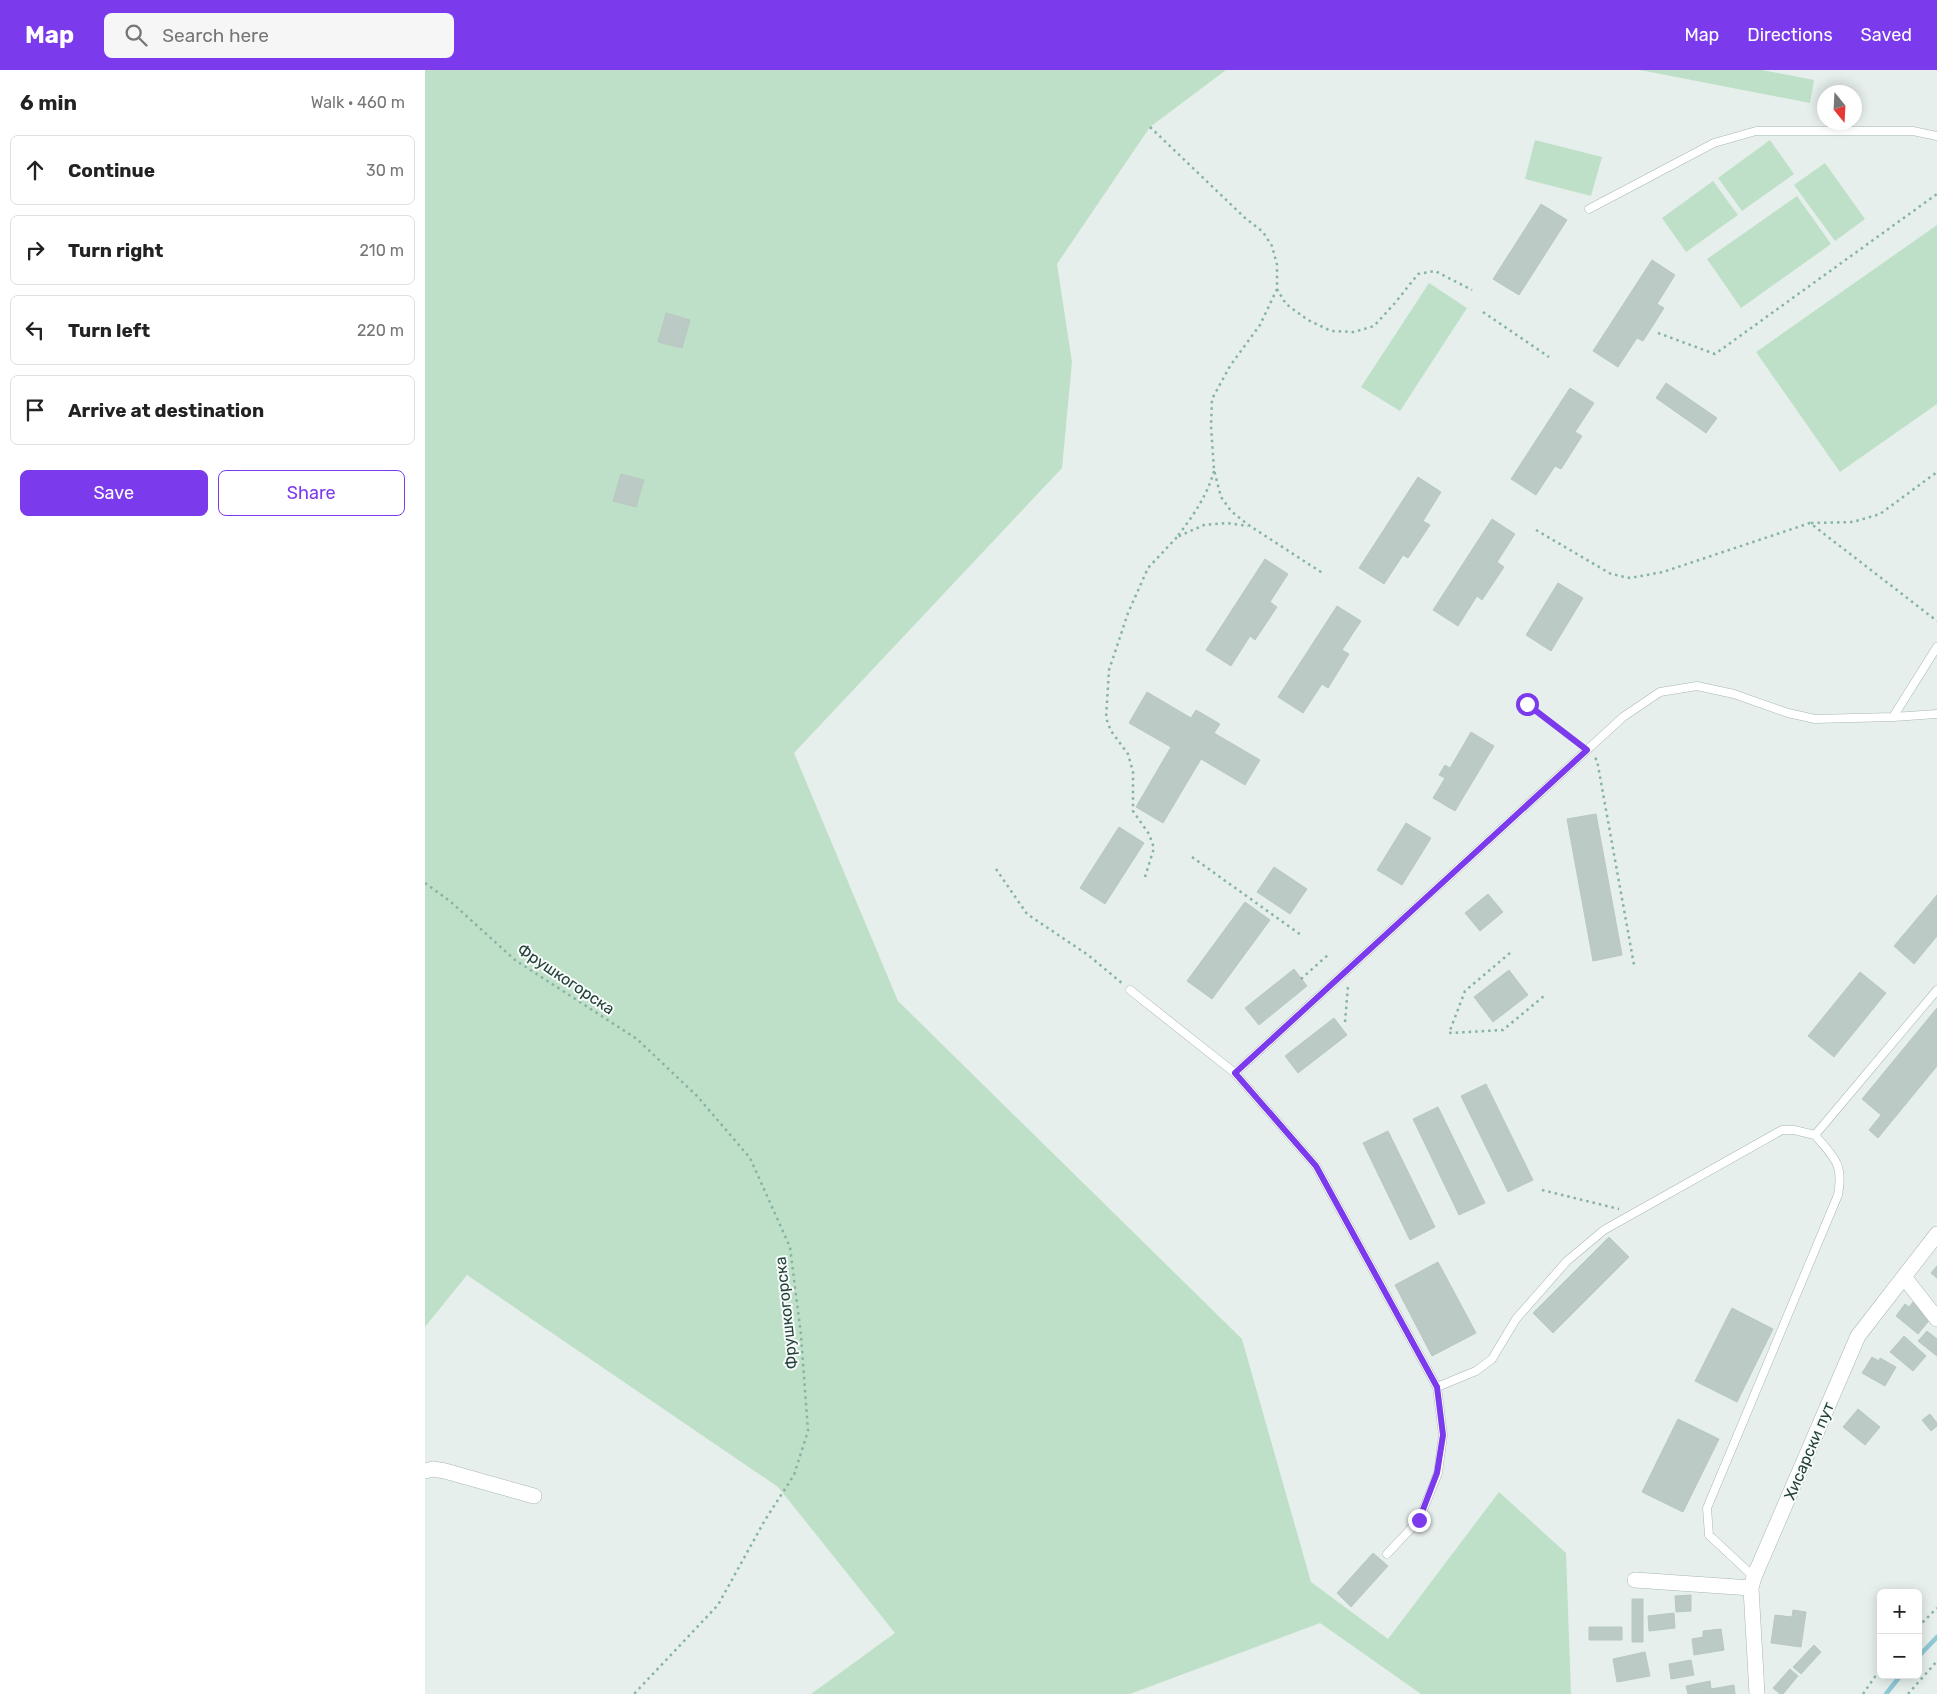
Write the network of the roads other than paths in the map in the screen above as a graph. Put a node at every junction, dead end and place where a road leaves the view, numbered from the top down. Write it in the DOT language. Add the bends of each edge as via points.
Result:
graph roads {
  1 [pos="1937,136"];
  2 [pos="1589,209"];
  3 [pos="1937,647"];
  4 [pos="1937,714"];
  5 [pos="1893,717"];
  6 [pos="1130,990"];
  7 [pos="1937,990"];
  8 [pos="1235,1073"];
  9 [pos="1815,1135"];
  10 [pos="1937,1234"];
  11 [pos="1904,1277"];
  12 [pos="1937,1319"];
  13 [pos="1437,1387"];
  14 [pos="425,1472"];
  15 [pos="534,1496"];
  16 [pos="1387,1554"];
  17 [pos="1635,1580"];
  18 [pos="1753,1583"];
  19 [pos="1757,1694"];
  1 -- 2 [label="lane" via="1913,131 1756,132 1714,143"];
  3 -- 5 [label="lane"];
  4 -- 5 [label="lane"];
  5 -- 8 [label="lane" via="1815,719 1697,686 1660,692 1623,718 1587,750"];
  6 -- 8 [label="lane"];
  7 -- 9 [label="lane"];
  8 -- 13 [label="lane" via="1316,1166"];
  9 -- 13 [label="lane" via="1781,1130 1604,1230 1567,1261 1516,1319 1492,1359 1476,1371"];
  9 -- 18 [label="lane" via="1838,1163 1841,1178 1838,1195 1707,1508 1709,1536"];
  10 -- 11 [label="street, Хисарски пут"];
  11 -- 12 [label="street"];
  11 -- 18 [label="street, Хисарски пут" via="1858,1336"];
  13 -- 16 [label="lane" via="1443,1435 1437,1473 1419,1520"];
  14 -- 15 [label="street" via="433,1469 445,1471"];
  17 -- 18 [label="street"];
  18 -- 19 [label="street, Хисарски пут"];
}
